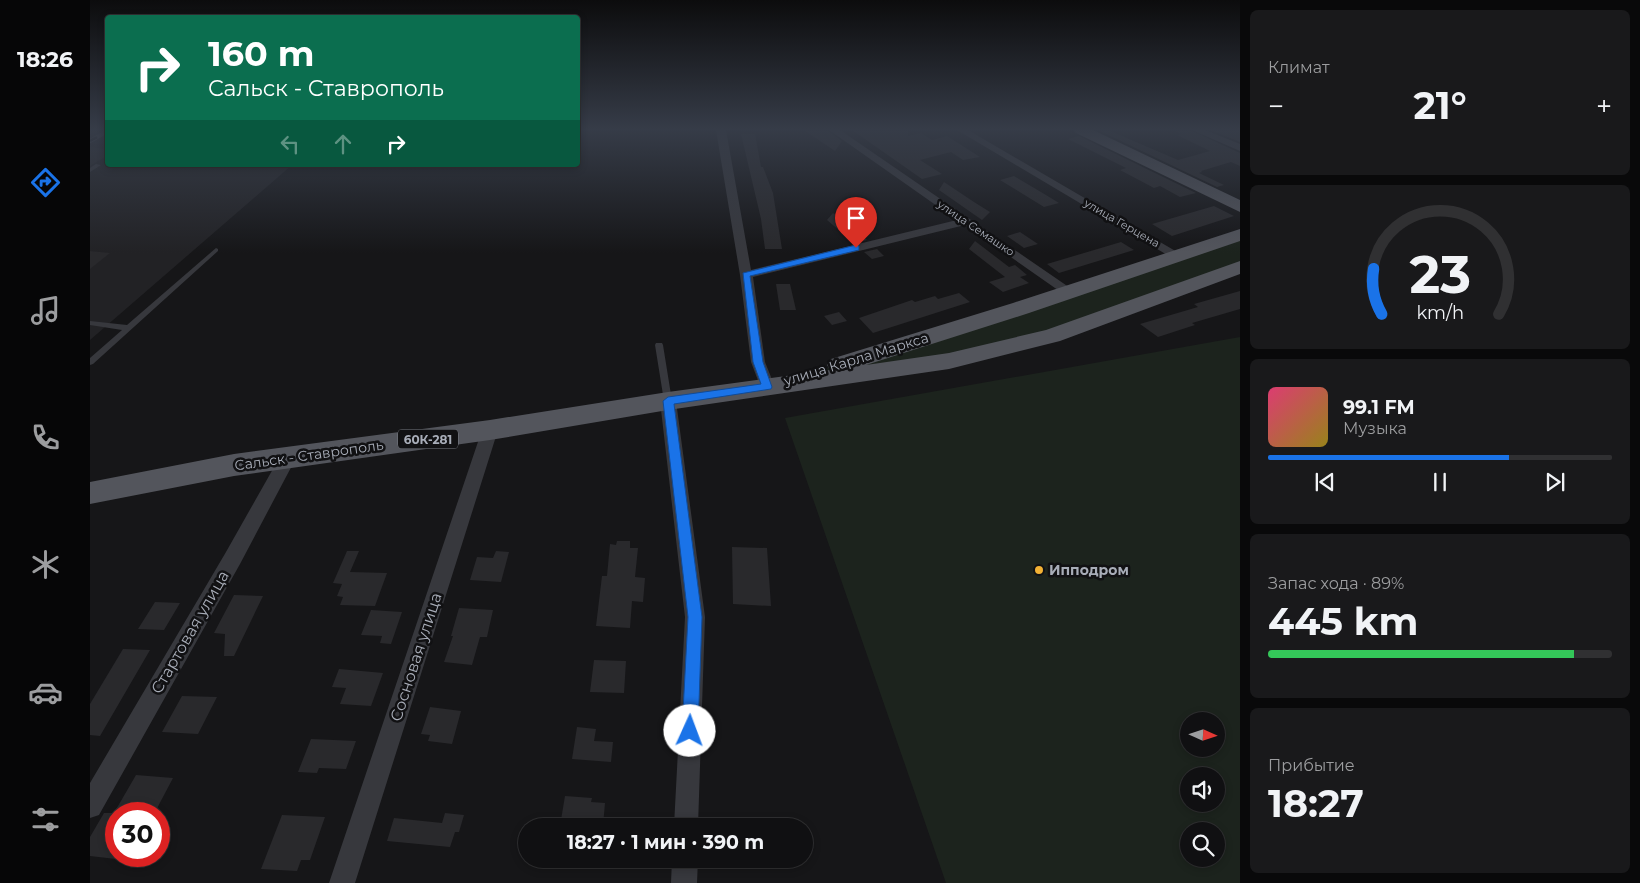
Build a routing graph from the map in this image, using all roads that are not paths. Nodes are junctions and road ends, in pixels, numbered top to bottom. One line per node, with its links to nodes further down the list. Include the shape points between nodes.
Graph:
1 (728, 171): 11 (street)
2 (894, 171): 6 (street, улица Семашко)
3 (1033, 171): 9 (street, улица Герцена)
4 (1165, 171): 5 (main road)
5 (1240, 208)
6 (967, 221): 11 (street); 12 (street, улица Семашко)
7 (1240, 234): 9 (main road, улица Карла Маркса)
8 (216, 250): 14 (lane)
9 (1178, 256): 12 (main road, улица Карла Маркса)
10 (1240, 267): 17 (main road, улица Карла Маркса, via 1052,336 949,361)
11 (746, 275): 17 (street, via 758,362)
12 (1070, 292): 17 (main road, улица Карла Маркса)
13 (90, 323): 14 (lane)
14 (128, 328): 16 (lane)
15 (658, 345): 18 (lane)
16 (90, 362)
17 (767, 387): 18 (main road, Сальск - Ставрополь / 60К-281)
18 (668, 401): 19 (main road, Сальск - Ставрополь / 60К-281); 23 (street, via 695,617)
19 (490, 430): 20 (main road, Сальск - Ставрополь / 60К-281); 25 (street, Сосновая улица)
20 (288, 458): 21 (main road, Сальск - Ставрополь / 60К-281, via 234,465); 22 (street, Стартовая улица, via 234,558)
21 (90, 493)
22 (90, 806)
23 (686, 818)
24 (685, 868): 26 (street)
25 (342, 883)
26 (684, 883)

